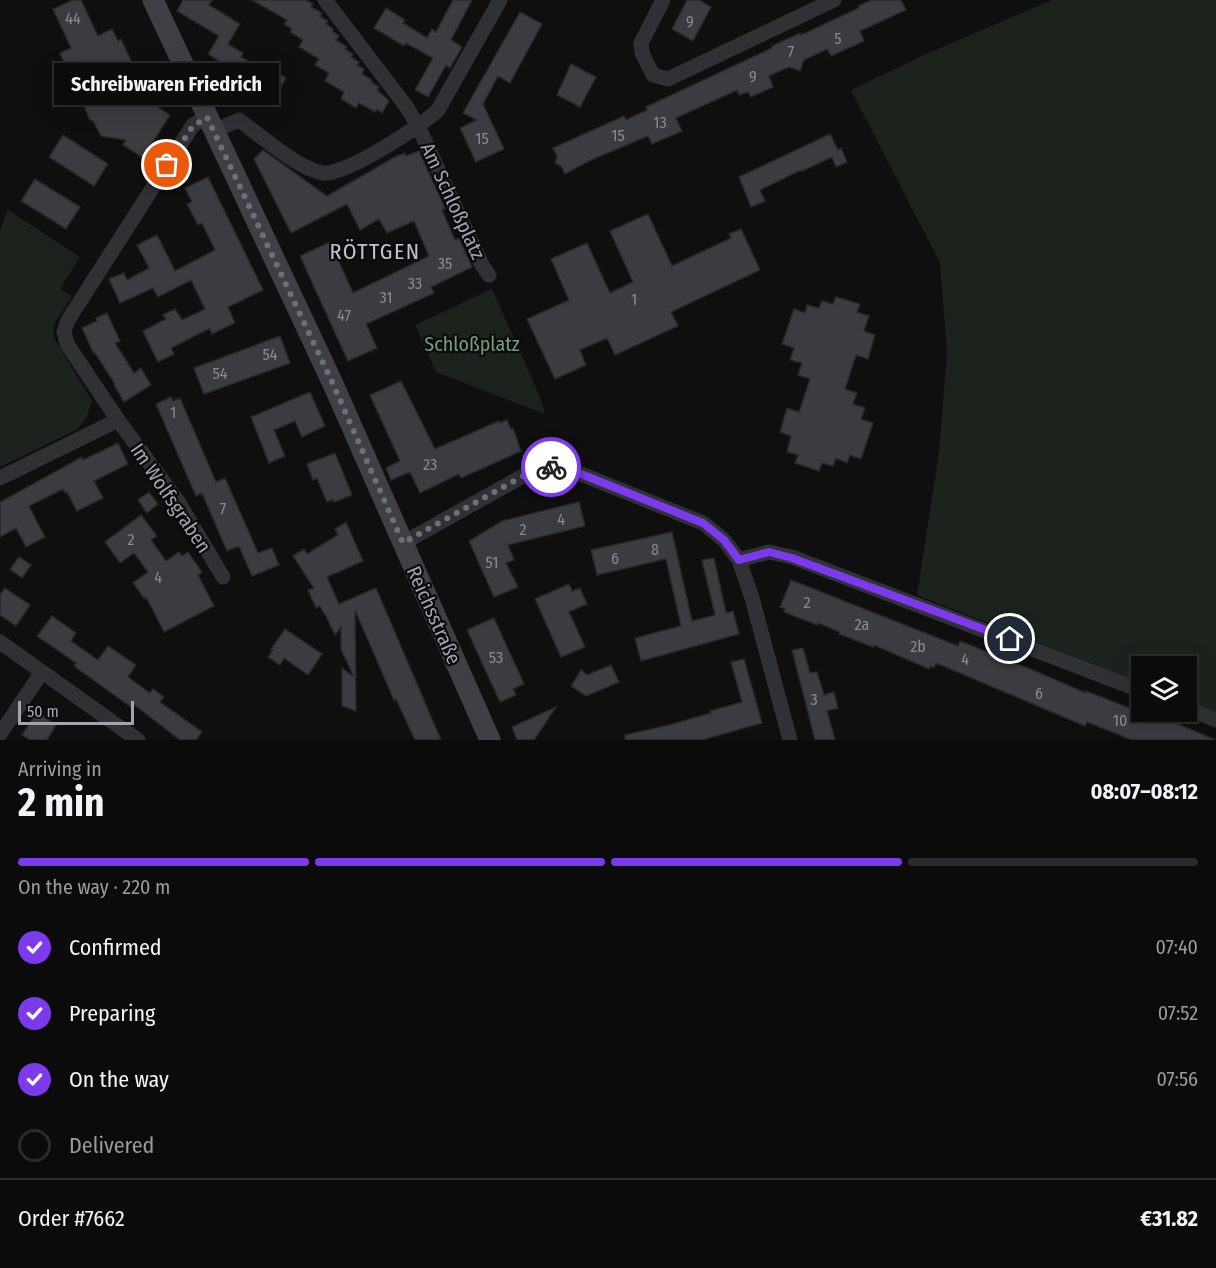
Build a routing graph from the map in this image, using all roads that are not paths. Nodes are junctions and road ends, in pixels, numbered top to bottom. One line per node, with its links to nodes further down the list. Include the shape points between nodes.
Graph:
1 (153, 0): 6 (main road, Reichsstraße)
2 (325, 0): 7 (street)
3 (500, 0): 7 (street, Am Schloßplatz, via 438,110)
4 (663, 0): 5 (street, via 642,43 642,53 652,75 668,79)
5 (834, 0)
6 (210, 124): 7 (street, Am Schloßplatz, via 239,120 287,155 326,174 340,171); 9 (street, Im Wolfsgraben, via 193,126 64,332 67,344); 11 (main road, Reichsstraße)
7 (418, 126): 8 (street, Am Schloßplatz)
8 (489, 275)
9 (118, 420): 10 (street); 13 (street, Im Wolfsgraben, via 179,503)
10 (0, 478)
11 (403, 543): 12 (street, via 545,466 581,474 703,523 724,540); 21 (main road, Reichsstraße)
12 (739, 560): 16 (street, via 769,552 792,558); 22 (street)
13 (223, 577)
14 (0, 642): 15 (street)
15 (42, 672): 19 (street); 20 (street)
16 (1131, 687)
17 (1197, 712): 18 (street)
18 (1216, 720)
19 (0, 734)
20 (138, 740)
21 (490, 740)
22 (790, 740)

